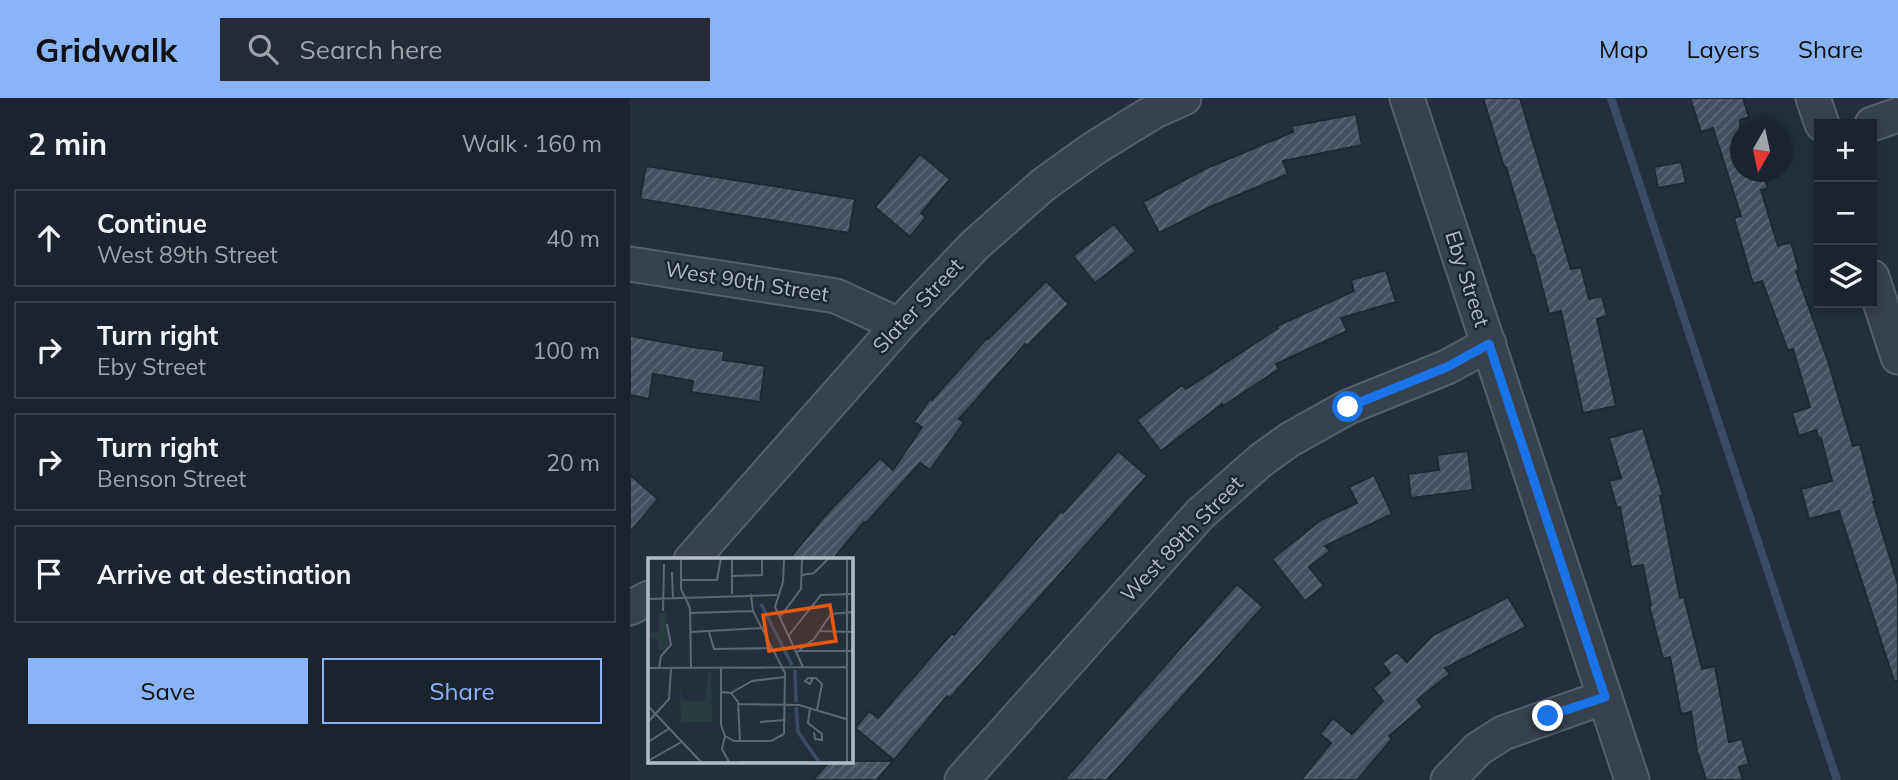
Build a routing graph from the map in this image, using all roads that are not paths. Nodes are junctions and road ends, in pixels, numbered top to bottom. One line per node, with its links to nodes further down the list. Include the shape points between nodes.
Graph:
1 (1184, 98): 9 (street, Slater Street, via 1113,136 1043,185 975,245)
2 (1407, 98): 10 (street, Eby Street)
3 (1813, 98): 5 (street)
4 (1898, 115): 6 (street)
5 (1820, 119)
6 (1877, 122)
7 (630, 264): 9 (street, West 90th Street, via 836,296)
8 (1877, 292): 11 (street)
9 (899, 325): 12 (street, Slater Street)
10 (1489, 344): 15 (street, Eby Street); 16 (street, West 89th Street, via 1447,367 1348,407 1260,461 1200,514)
11 (1898, 357)
12 (692, 558)
13 (648, 599): 14 (street)
14 (630, 608)
15 (1605, 697): 17 (street, via 1503,733 1478,749); 18 (street, Eby Street)
16 (961, 780)
17 (1448, 780)
18 (1632, 780)

